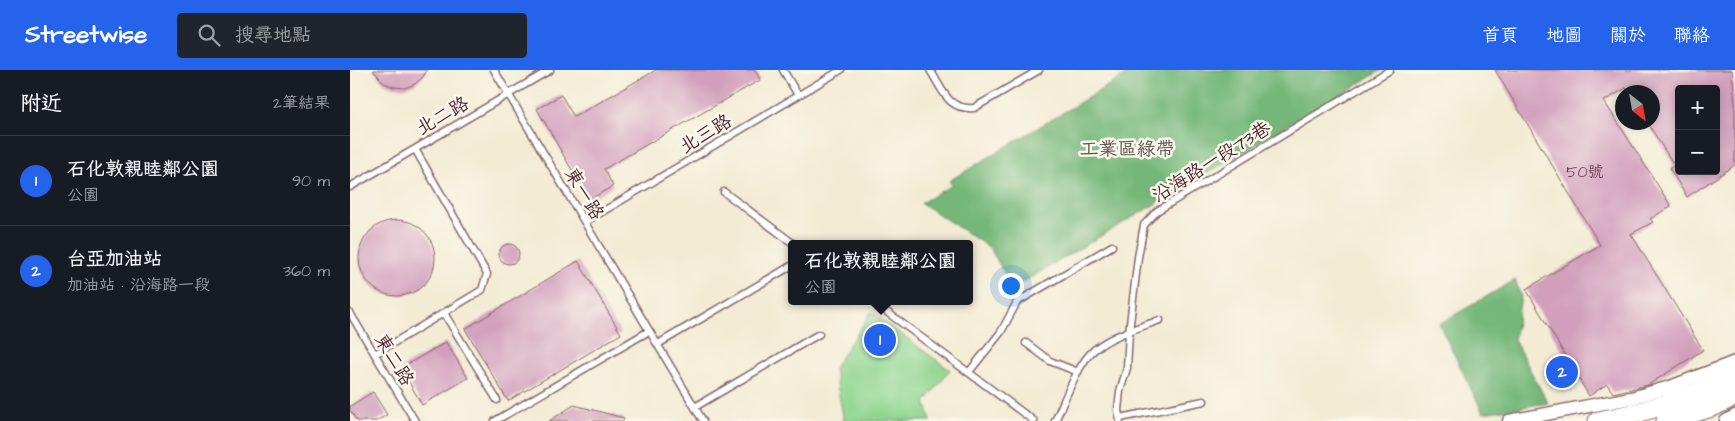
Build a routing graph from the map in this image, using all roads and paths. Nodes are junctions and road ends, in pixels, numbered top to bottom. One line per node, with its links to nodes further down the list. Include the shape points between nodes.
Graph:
1 (494, 70): 8 (lane, 東一路)
2 (550, 70): 8 (lane, 北二路)
3 (783, 70): 9 (lane)
4 (841, 70): 9 (lane, 北三路)
5 (930, 70): 6 (lane, via 951,104 963,109 974,108)
6 (1039, 70)
7 (1390, 70): 22 (lane, 沿海路一段73巷, via 1157,211 1144,225)
8 (508, 94): 10 (lane, 北二路); 13 (lane, 東一路)
9 (798, 95): 13 (lane, 北三路)
10 (415, 149): 11 (lane, 北二路); 18 (lane, via 487,274 482,290)
11 (350, 187)
12 (724, 192): 14 (lane)
13 (585, 222): 21 (lane, 東一路)
14 (789, 240)
15 (1112, 246): 28 (lane, via 1017,302 1001,332)
16 (788, 268): 25 (lane)
17 (877, 305): 28 (lane)
18 (444, 313): 26 (lane); 32 (lane)
19 (350, 314): 26 (lane, 東二路)
20 (1160, 320): 22 (lane)
21 (649, 331): 25 (lane, 東一路); 38 (lane)
22 (1129, 332): 29 (lane, via 1092,351); 36 (lane, 沿海路一段73巷, via 1127,368 1118,410)
23 (819, 334): 34 (lane)
24 (1026, 343): 29 (lane, via 1050,361)
25 (658, 344): 34 (lane, 東一路)
26 (375, 354): 37 (lane, 東二路)
27 (1735, 362): 42 (street, via 1631,398)
28 (968, 372): 40 (lane)
29 (1078, 372): 41 (lane)
30 (1735, 377): 43 (main road, via 1662,406)
31 (1735, 396): 44 (main road, via 1712,407)
32 (498, 400)
33 (1204, 401): 36 (lane)
34 (695, 407): 39 (lane, 東一路)
35 (1735, 416): 45 (street)
36 (1120, 419)
37 (415, 421)
38 (495, 421)
39 (703, 421)
40 (1034, 421)
41 (1055, 421)
42 (1509, 421)
43 (1598, 421)
44 (1666, 421)
45 (1726, 421)

